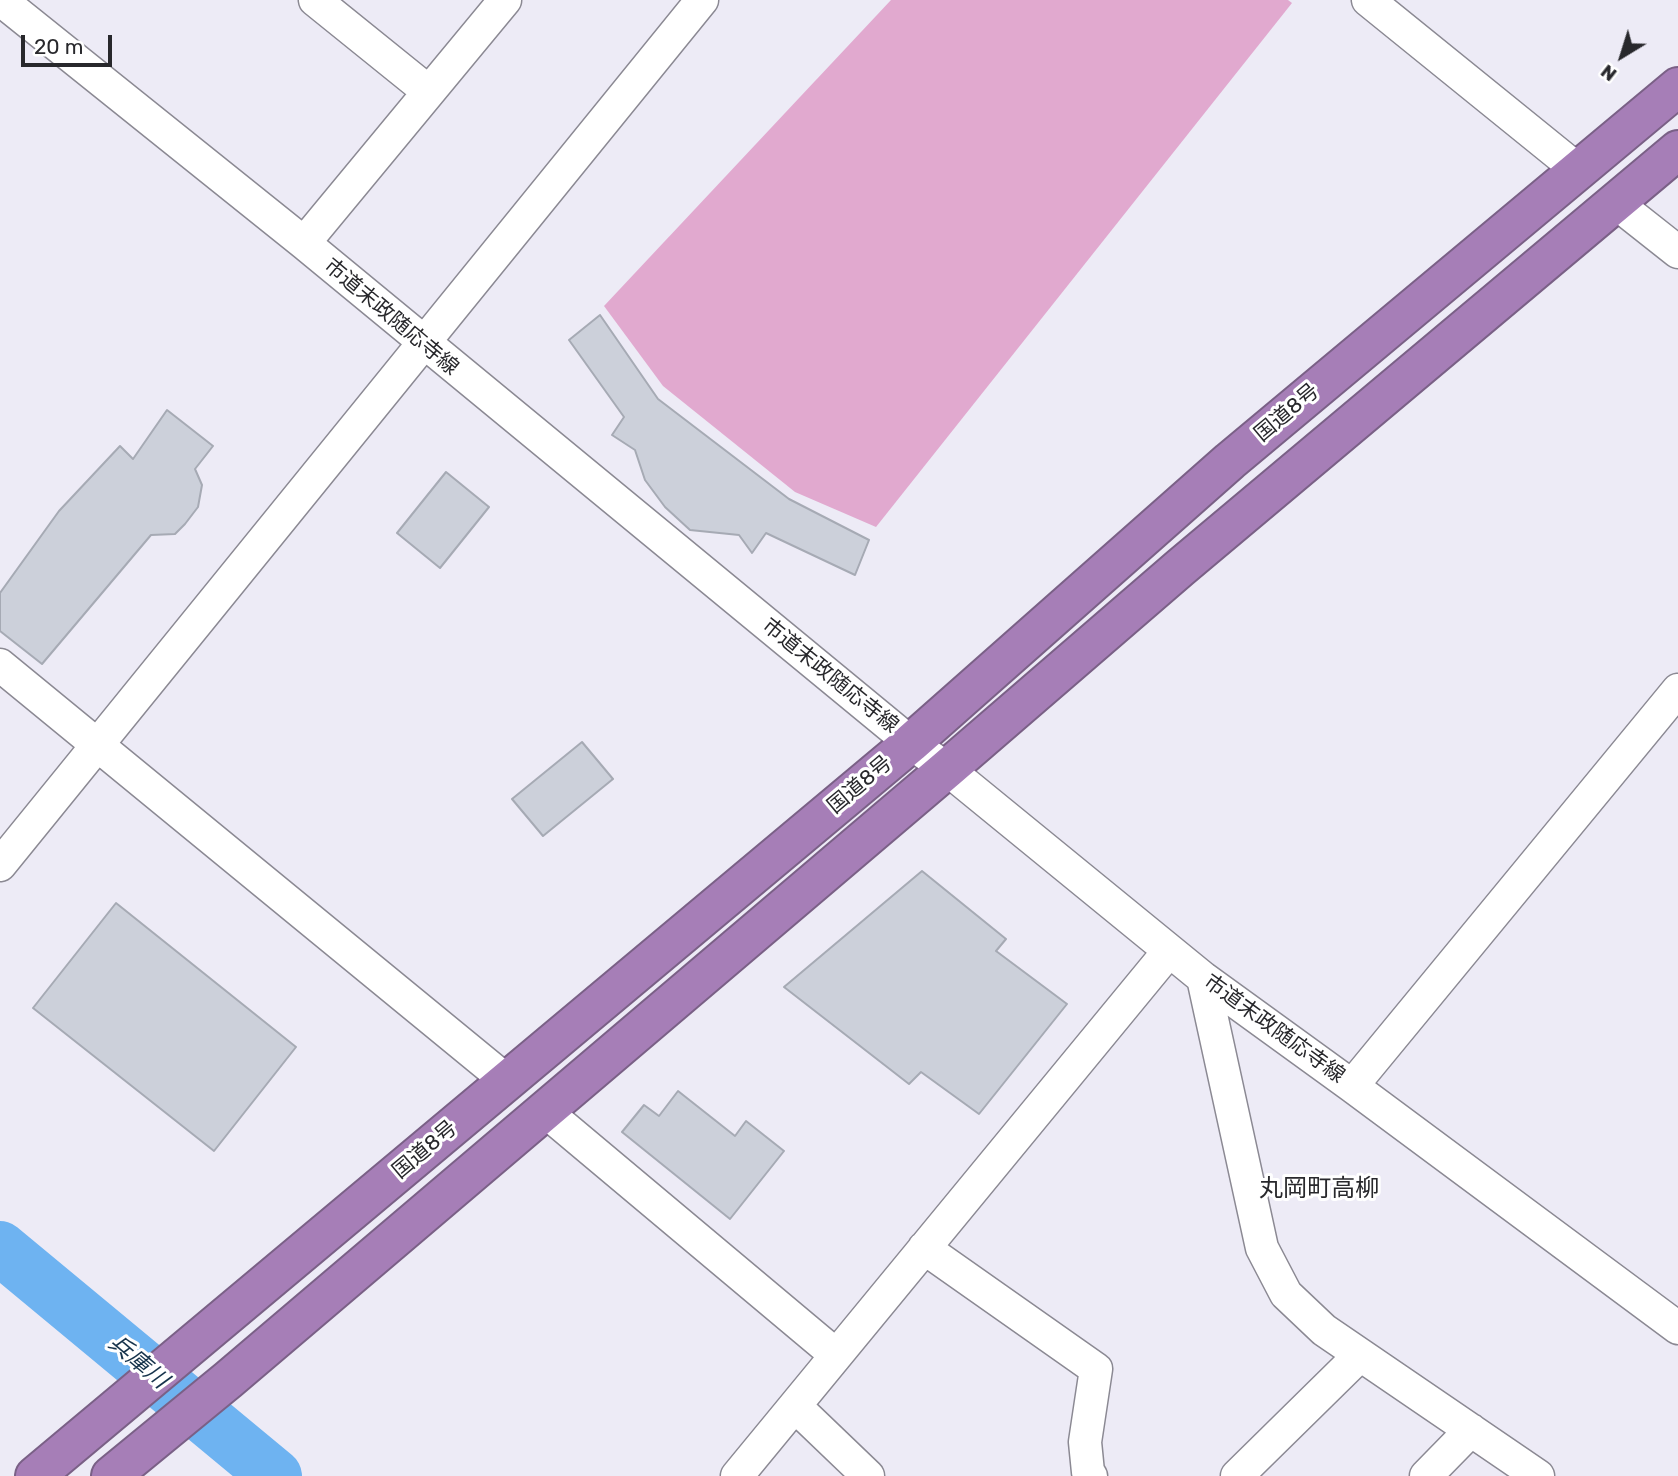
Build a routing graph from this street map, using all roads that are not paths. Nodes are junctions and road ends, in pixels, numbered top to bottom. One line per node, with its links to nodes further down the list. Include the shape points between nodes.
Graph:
1 (1, 0): 11 (street, 市道末政随応寺線)
2 (315, 0): 7 (street)
3 (505, 0): 7 (street)
4 (702, 0): 13 (street)
5 (1368, 0): 9 (street)
6 (1678, 87): 9 (highway, 国道8号)
7 (429, 92): 11 (street)
8 (1678, 150): 10 (highway, 国道8号)
9 (1578, 170): 16 (highway, 国道8号, via 1230,461)
10 (1616, 203): 12 (street); 18 (highway, 国道8号)
11 (304, 243): 13 (street, 市道末政随応寺線)
12 (1678, 252)
13 (423, 343): 16 (street, 市道末政随応寺線); 17 (street)
14 (0, 665): 17 (street)
15 (1678, 690): 23 (street)
16 (911, 743): 18 (street, 市道末政随応寺線); 22 (highway, 国道8号)
17 (98, 744): 19 (street); 22 (street)
18 (947, 769): 20 (street, 市道末政随応寺線); 24 (highway, 国道8号)
19 (0, 865)
20 (1169, 951): 21 (street, 市道末政随応寺線); 25 (street)
21 (1203, 978): 23 (street, 市道末政随応寺線); 28 (street, via 1262,1248 1286,1294 1324,1330)
22 (507, 1081): 32 (highway, 国道8号)
23 (1352, 1086): 26 (street, 市道末政随応寺線)
24 (545, 1111): 27 (street); 33 (highway, 国道8号)
25 (924, 1248): 27 (street); 31 (street, via 1096,1369)
26 (1678, 1328)
27 (836, 1355): 29 (street)
28 (1360, 1355): 30 (street); 36 (street)
29 (794, 1406): 34 (street); 35 (street)
30 (1471, 1430): 37 (street); 38 (street)
31 (1080, 1470)
32 (35, 1476)
33 (111, 1476)
34 (737, 1476)
35 (868, 1476)
36 (1237, 1476)
37 (1426, 1476)
38 (1538, 1476)

